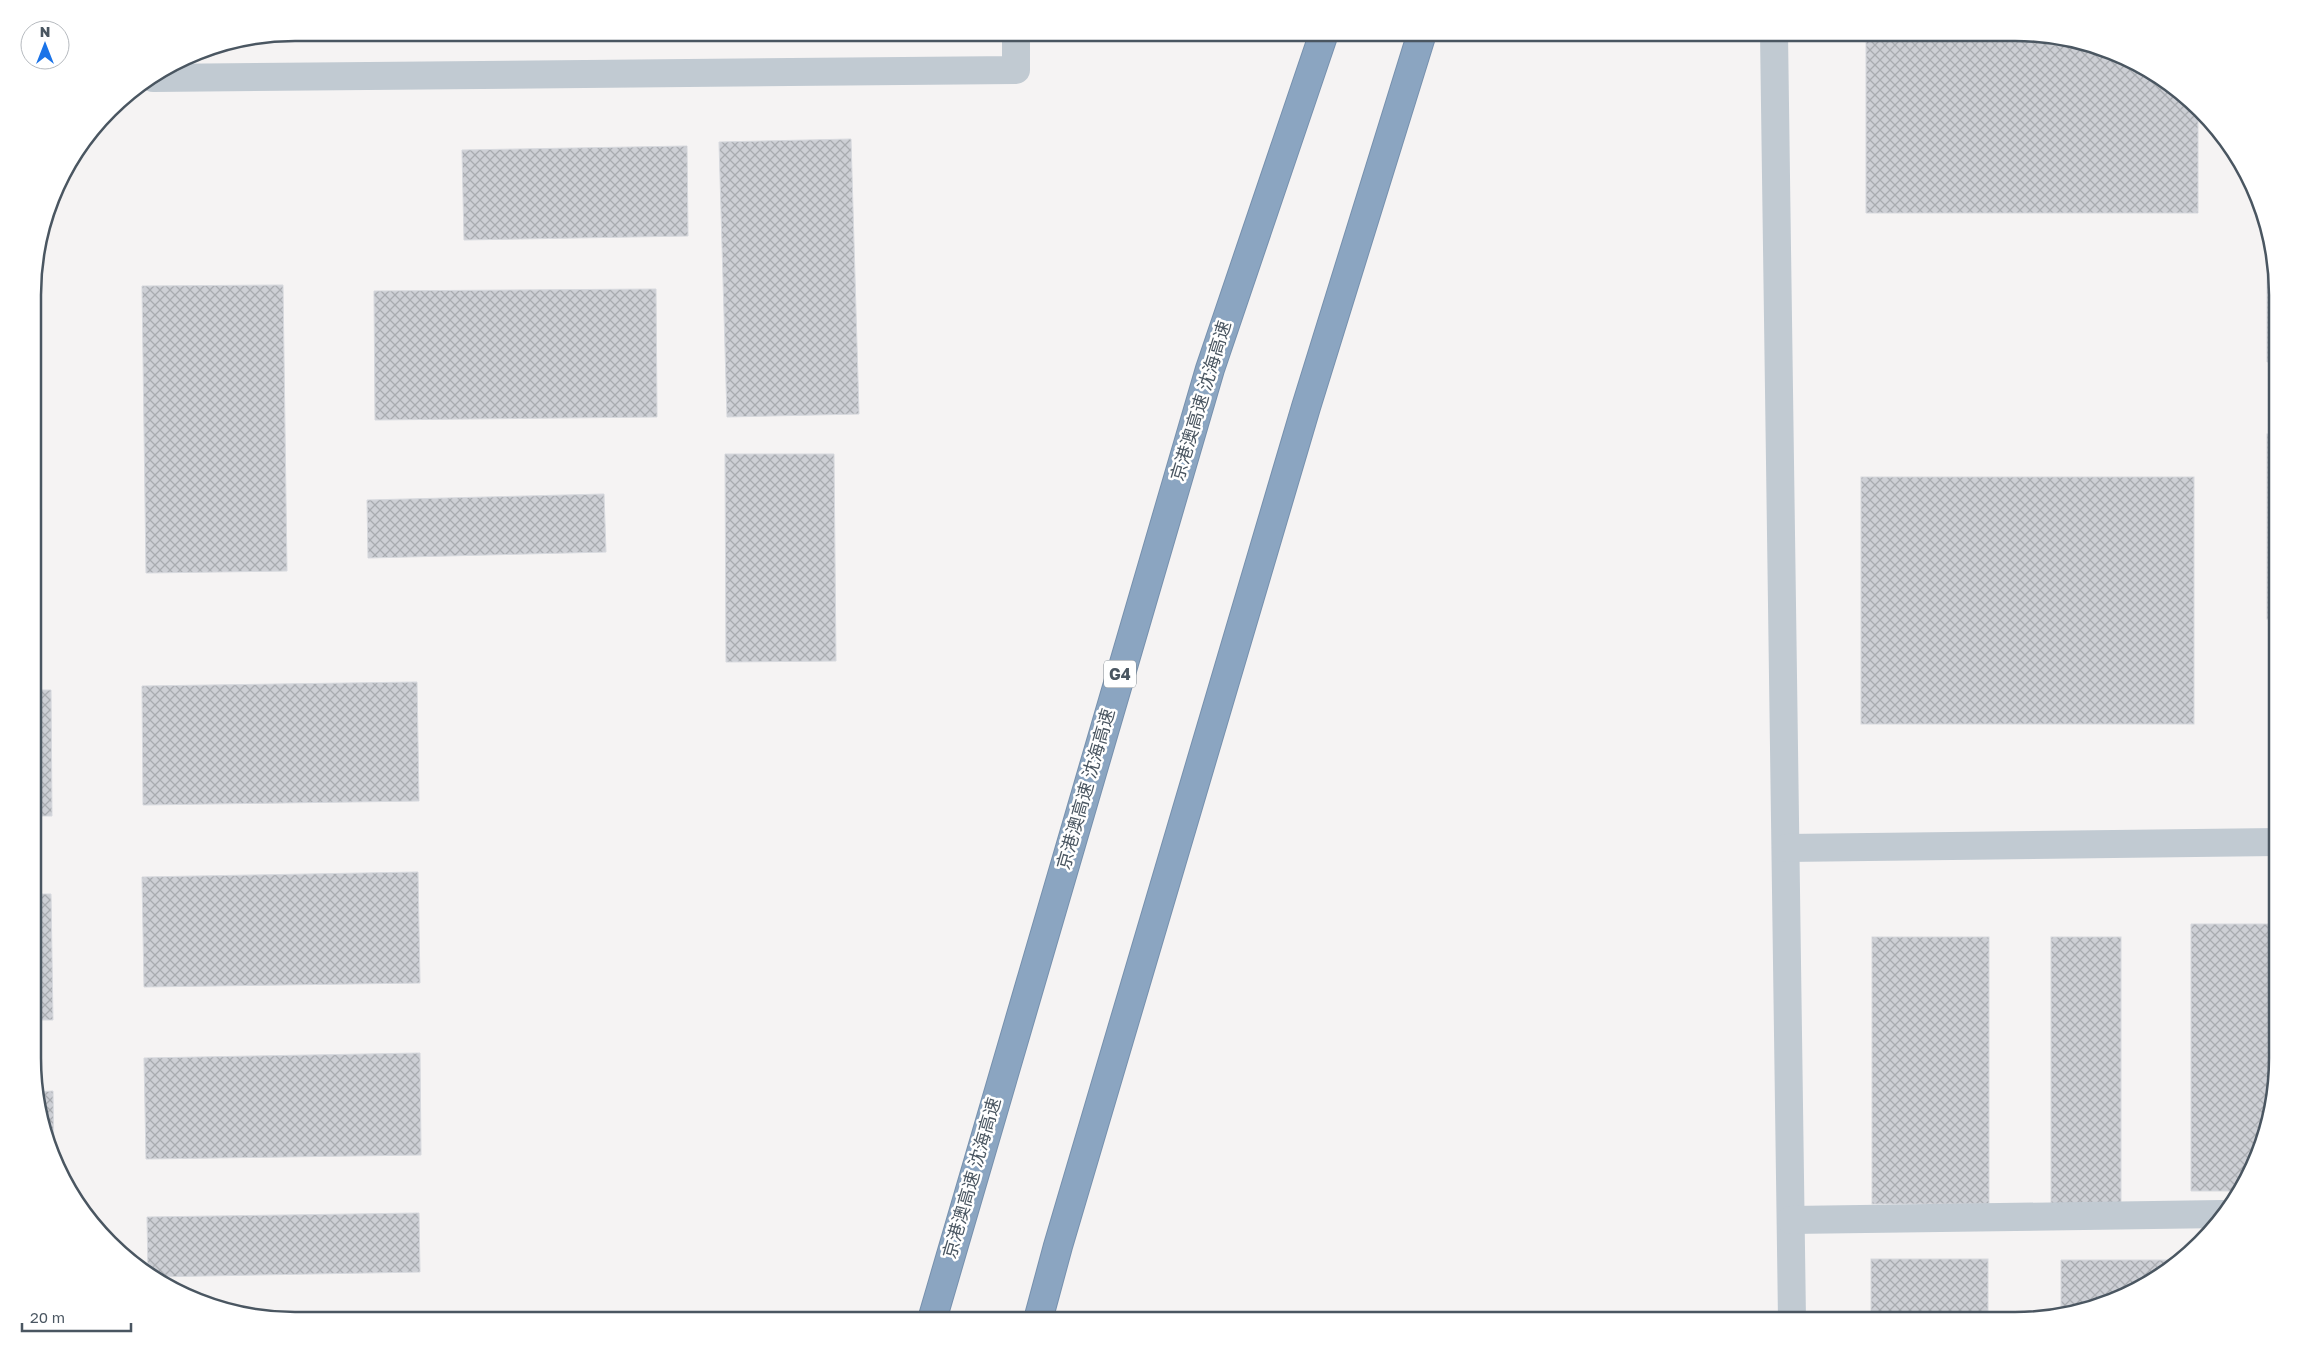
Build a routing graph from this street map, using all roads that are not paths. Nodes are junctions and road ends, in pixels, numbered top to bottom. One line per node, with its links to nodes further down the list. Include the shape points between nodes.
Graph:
1 (1016, 41): 5 (street, via 1016,70)
2 (1321, 41): 10 (highway, 京港澳高速 沈海高速 / G4, via 1210,369)
3 (1419, 41): 11 (highway, via 1303,417)
4 (1774, 41): 7 (street)
5 (163, 78)
6 (2269, 842): 7 (street)
7 (1786, 848): 9 (street)
8 (2214, 1214): 9 (street)
9 (1791, 1220): 12 (street)
10 (934, 1312)
11 (1040, 1312)
12 (1792, 1312)

